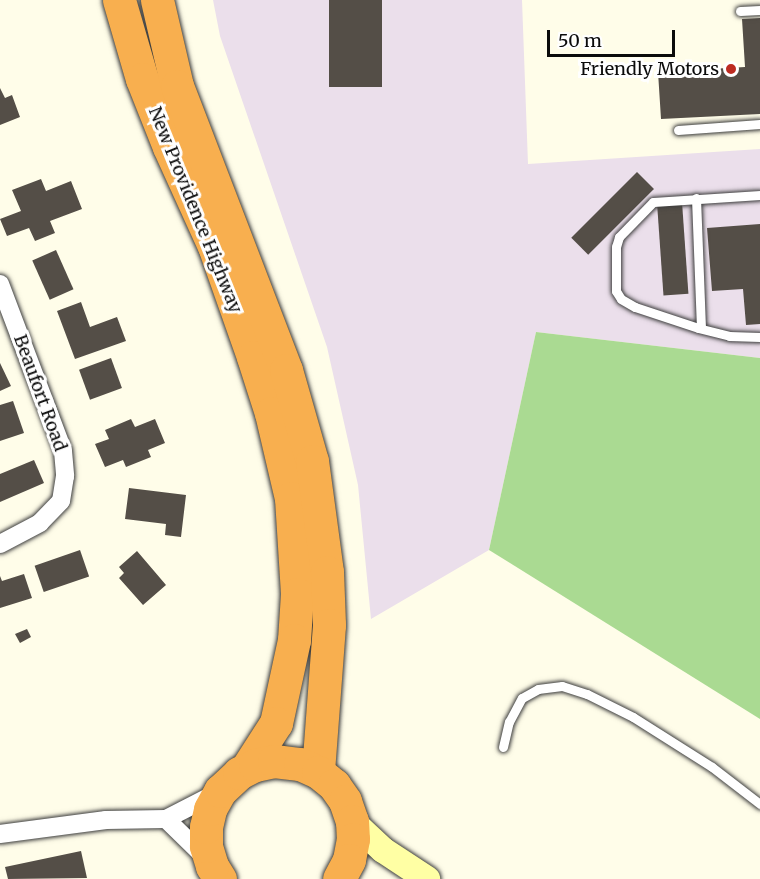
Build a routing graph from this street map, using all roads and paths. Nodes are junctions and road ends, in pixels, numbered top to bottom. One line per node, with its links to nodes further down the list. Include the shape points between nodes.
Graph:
1 (119, 0): 14 (highway, New Providence Highway, via 142,79 214,246 253,357 291,498 297,594 294,640 276,723)
2 (157, 0): 15 (highway, New Providence Highway, via 177,86 286,370 312,461 327,572 328,614)
3 (760, 10): 4 (lane)
4 (740, 11)
5 (760, 124): 6 (lane)
6 (678, 130)
7 (760, 195): 8 (lane)
8 (696, 198): 10 (lane); 10 (lane, via 653,202 619,237 616,291 635,307)
9 (0, 284): 12 (street, Beaufort Road, via 63,451 65,476 61,501 47,516)
10 (701, 328): 11 (lane, via 729,336)
11 (760, 337)
12 (0, 544)
13 (503, 747): 17 (lane, via 509,722 522,698 538,689 562,686 633,717 712,767)
14 (248, 768): 15 (highway, via 286,761); 16 (highway)
15 (318, 772): 19 (highway, via 341,795)
16 (220, 791): 18 (street); 21 (highway, via 206,827 206,846)
17 (760, 804)
18 (166, 819): 20 (street, via 106,820); 21 (street, via 199,848)
19 (352, 821): 22 (highway, via 351,852); 25 (main road, via 383,850)
20 (0, 834)
21 (216, 872)
22 (339, 879)
23 (347, 879): 24 (main road)
24 (356, 879)
25 (427, 879)

